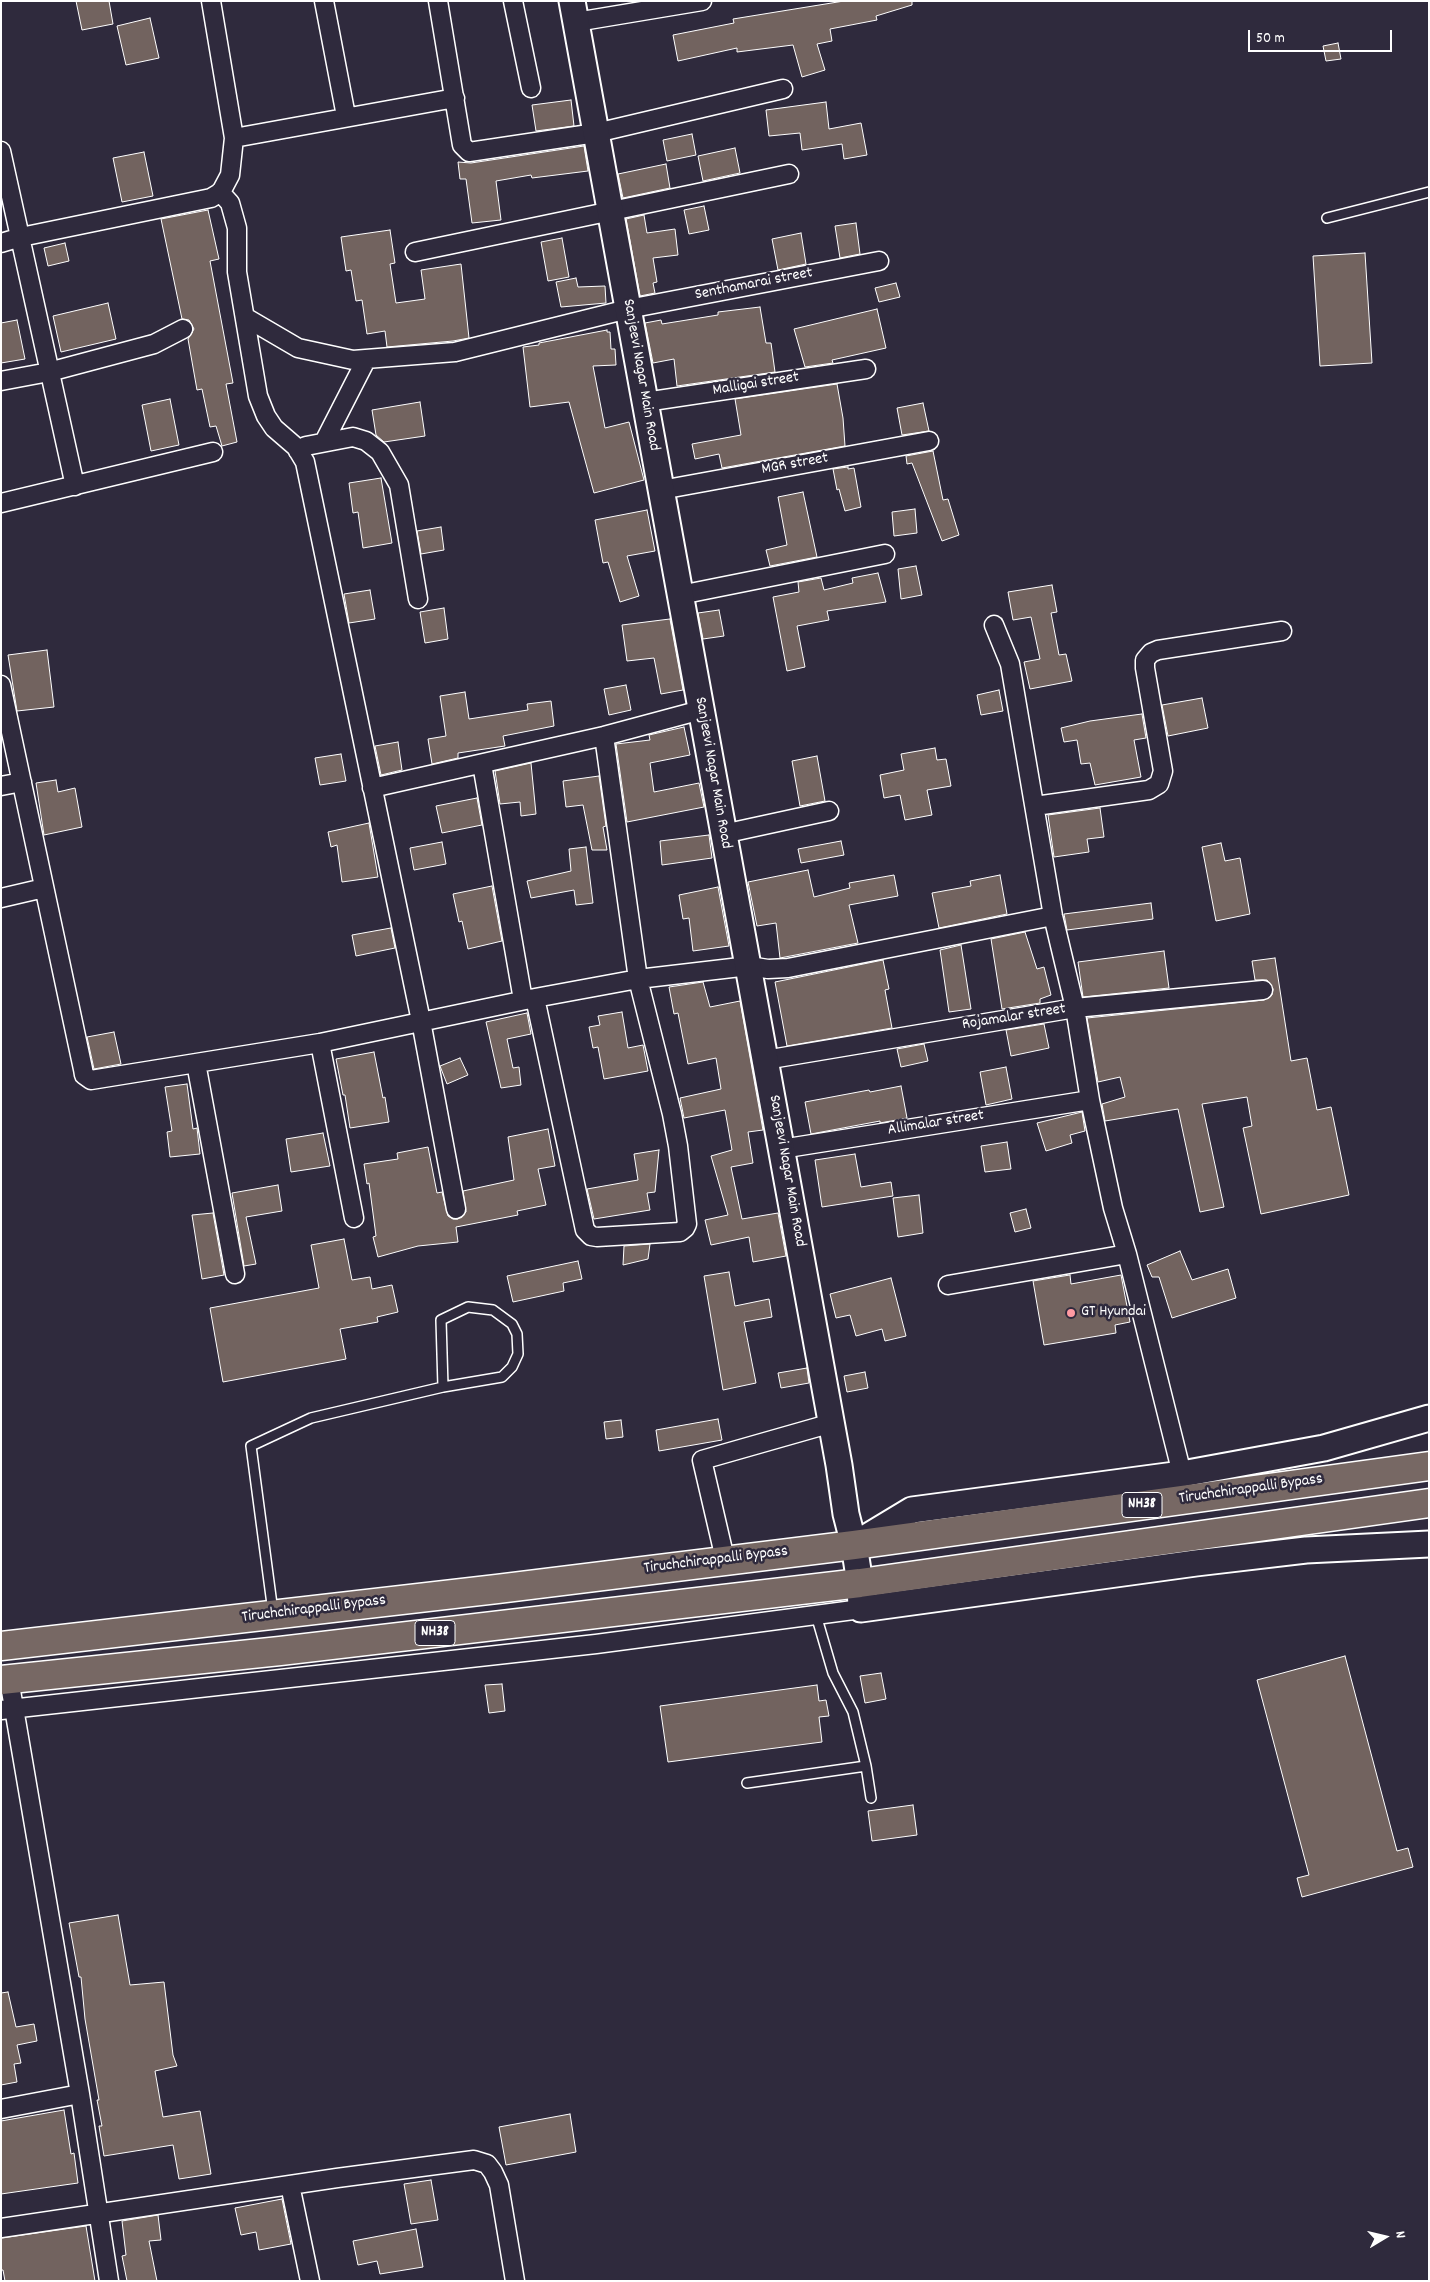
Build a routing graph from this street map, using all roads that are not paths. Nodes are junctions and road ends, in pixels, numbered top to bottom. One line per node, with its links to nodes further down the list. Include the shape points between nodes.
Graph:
1 (210, 1): 12 (street)
2 (324, 1): 10 (street)
3 (438, 1): 9 (street)
4 (513, 1): 7 (street)
5 (702, 1): 6 (street)
6 (574, 12): 11 (street, Sanjeevi Nagar Main Road)
7 (531, 88)
8 (784, 89): 11 (street)
9 (455, 98): 10 (street); 11 (street, via 462,145 469,152)
10 (346, 116): 12 (street)
11 (596, 133): 17 (street, Sanjeevi Nagar Main Road)
12 (234, 138): 15 (street, via 230,176)
13 (1, 151): 19 (street)
14 (788, 174): 17 (street)
15 (220, 192): 19 (street, via 211,198); 24 (street, via 230,203 238,228 237,272)
16 (1429, 192): 18 (lane)
17 (610, 210): 21 (street); 23 (street, Sanjeevi Nagar Main Road)
18 (1326, 218)
19 (21, 237): 20 (street); 28 (street)
20 (1, 243)
21 (415, 252)
22 (879, 261): 23 (street, Senthamarai street)
23 (628, 309): 26 (street, Senthamarai street, via 455,352); 30 (street, Sanjeevi Nagar Main Road)
24 (245, 317): 26 (street, Senthamarai street, via 298,348); 33 (street, via 258,396 266,416)
25 (183, 328): 28 (street, via 154,344)
26 (366, 360): 32 (street)
27 (866, 368): 30 (street, Malligai street)
28 (49, 372): 29 (street); 35 (street)
29 (1, 381)
30 (645, 402): 36 (street, Sanjeevi Nagar Main Road)
31 (930, 441): 36 (street, MGR street)
32 (324, 442): 33 (street); 40 (street, via 347,437 366,442 380,452 394,473 399,485)
33 (298, 450): 49 (street, via 305,462)
34 (213, 452): 35 (street)
35 (74, 486): 37 (street)
36 (661, 490): 39 (street, Sanjeevi Nagar Main Road)
37 (1, 503)
38 (885, 554): 39 (street)
39 (680, 595): 44 (street, Sanjeevi Nagar Main Road)
40 (418, 599)
41 (994, 625): 50 (street, via 1010,664)
42 (1282, 631): 50 (street, via 1151,653 1145,660 1145,668 1163,771 1159,784 1150,790)
43 (1, 685): 47 (street)
44 (701, 710): 45 (street); 52 (street, Sanjeevi Nagar Main Road)
45 (604, 736): 46 (street); 57 (street)
46 (482, 764): 49 (street); 59 (street)
47 (22, 782): 48 (street); 53 (street)
48 (1, 786)
49 (372, 788): 61 (street)
50 (1035, 806): 55 (street)
51 (829, 811): 52 (street)
52 (723, 834): 56 (street, Sanjeevi Nagar Main Road)
53 (44, 888): 54 (street); 64 (street, via 83,1069 88,1079)
54 (1, 898)
55 (1053, 916): 56 (street, via 788,968); 60 (street)
56 (749, 966): 57 (street); 63 (street, Sanjeevi Nagar Main Road)
57 (638, 979): 59 (street); 59 (street, via 678,1146 687,1224 680,1232 597,1237 585,1230)
58 (1263, 990): 60 (street, Rojamalar street)
59 (529, 999): 61 (street)
60 (1075, 1008): 63 (street, Rojamalar street); 65 (street)
61 (421, 1021): 62 (street); 67 (street)
62 (320, 1043): 64 (street); 68 (street)
63 (765, 1060): 66 (street, Sanjeevi Nagar Main Road)
64 (196, 1064): 70 (street)
65 (1090, 1100): 66 (street, Allimalar street); 69 (street, via 1113,1208)
66 (782, 1149): 74 (street, Sanjeevi Nagar Main Road)
67 (456, 1209)
68 (354, 1218)
69 (1127, 1254): 71 (street); 76 (street)
70 (235, 1274)
71 (948, 1285)
72 (444, 1387): 72 (lane, via 502,1377 518,1354 517,1334 512,1324 493,1310 468,1307 441,1320); 82 (lane, via 311,1418 251,1446)
73 (1429, 1418): 76 (street, via 1324,1448)
74 (832, 1423): 79 (street, Sanjeevi Nagar Main Road); 80 (street, via 702,1460)
75 (1429, 1466): 79 (highway, Tiruchchirappalli Bypass / NH38)
76 (1182, 1474): 79 (street, via 912,1510)
77 (1429, 1504): 81 (highway, NH38)
78 (1429, 1544): 81 (street, via 1306,1550)
79 (854, 1545): 80 (highway, Tiruchchirappalli Bypass / NH38); 81 (street, Sanjeevi Nagar Main Road)
80 (725, 1559): 82 (highway, Tiruchchirappalli Bypass / NH38)
81 (861, 1596): 83 (street); 85 (highway, NH38)
82 (273, 1614): 84 (highway, Tiruchchirappalli Bypass / NH38)
83 (816, 1615): 86 (street, via 596,1644); 87 (lane, via 833,1673 853,1712)
84 (1, 1646)
85 (5, 1680): 86 (street)
86 (8, 1709): 90 (street)
87 (866, 1766): 88 (lane); 89 (lane)
88 (747, 1783)
89 (871, 1798)
90 (80, 2094): 91 (street); 93 (street)
91 (1, 2109)
92 (290, 2185): 93 (street); 96 (street); 97 (street, via 481,2161 493,2172 499,2186)
93 (98, 2213): 94 (street); 95 (street)
94 (1, 2228)
95 (109, 2281)
96 (310, 2281)
97 (515, 2281)

